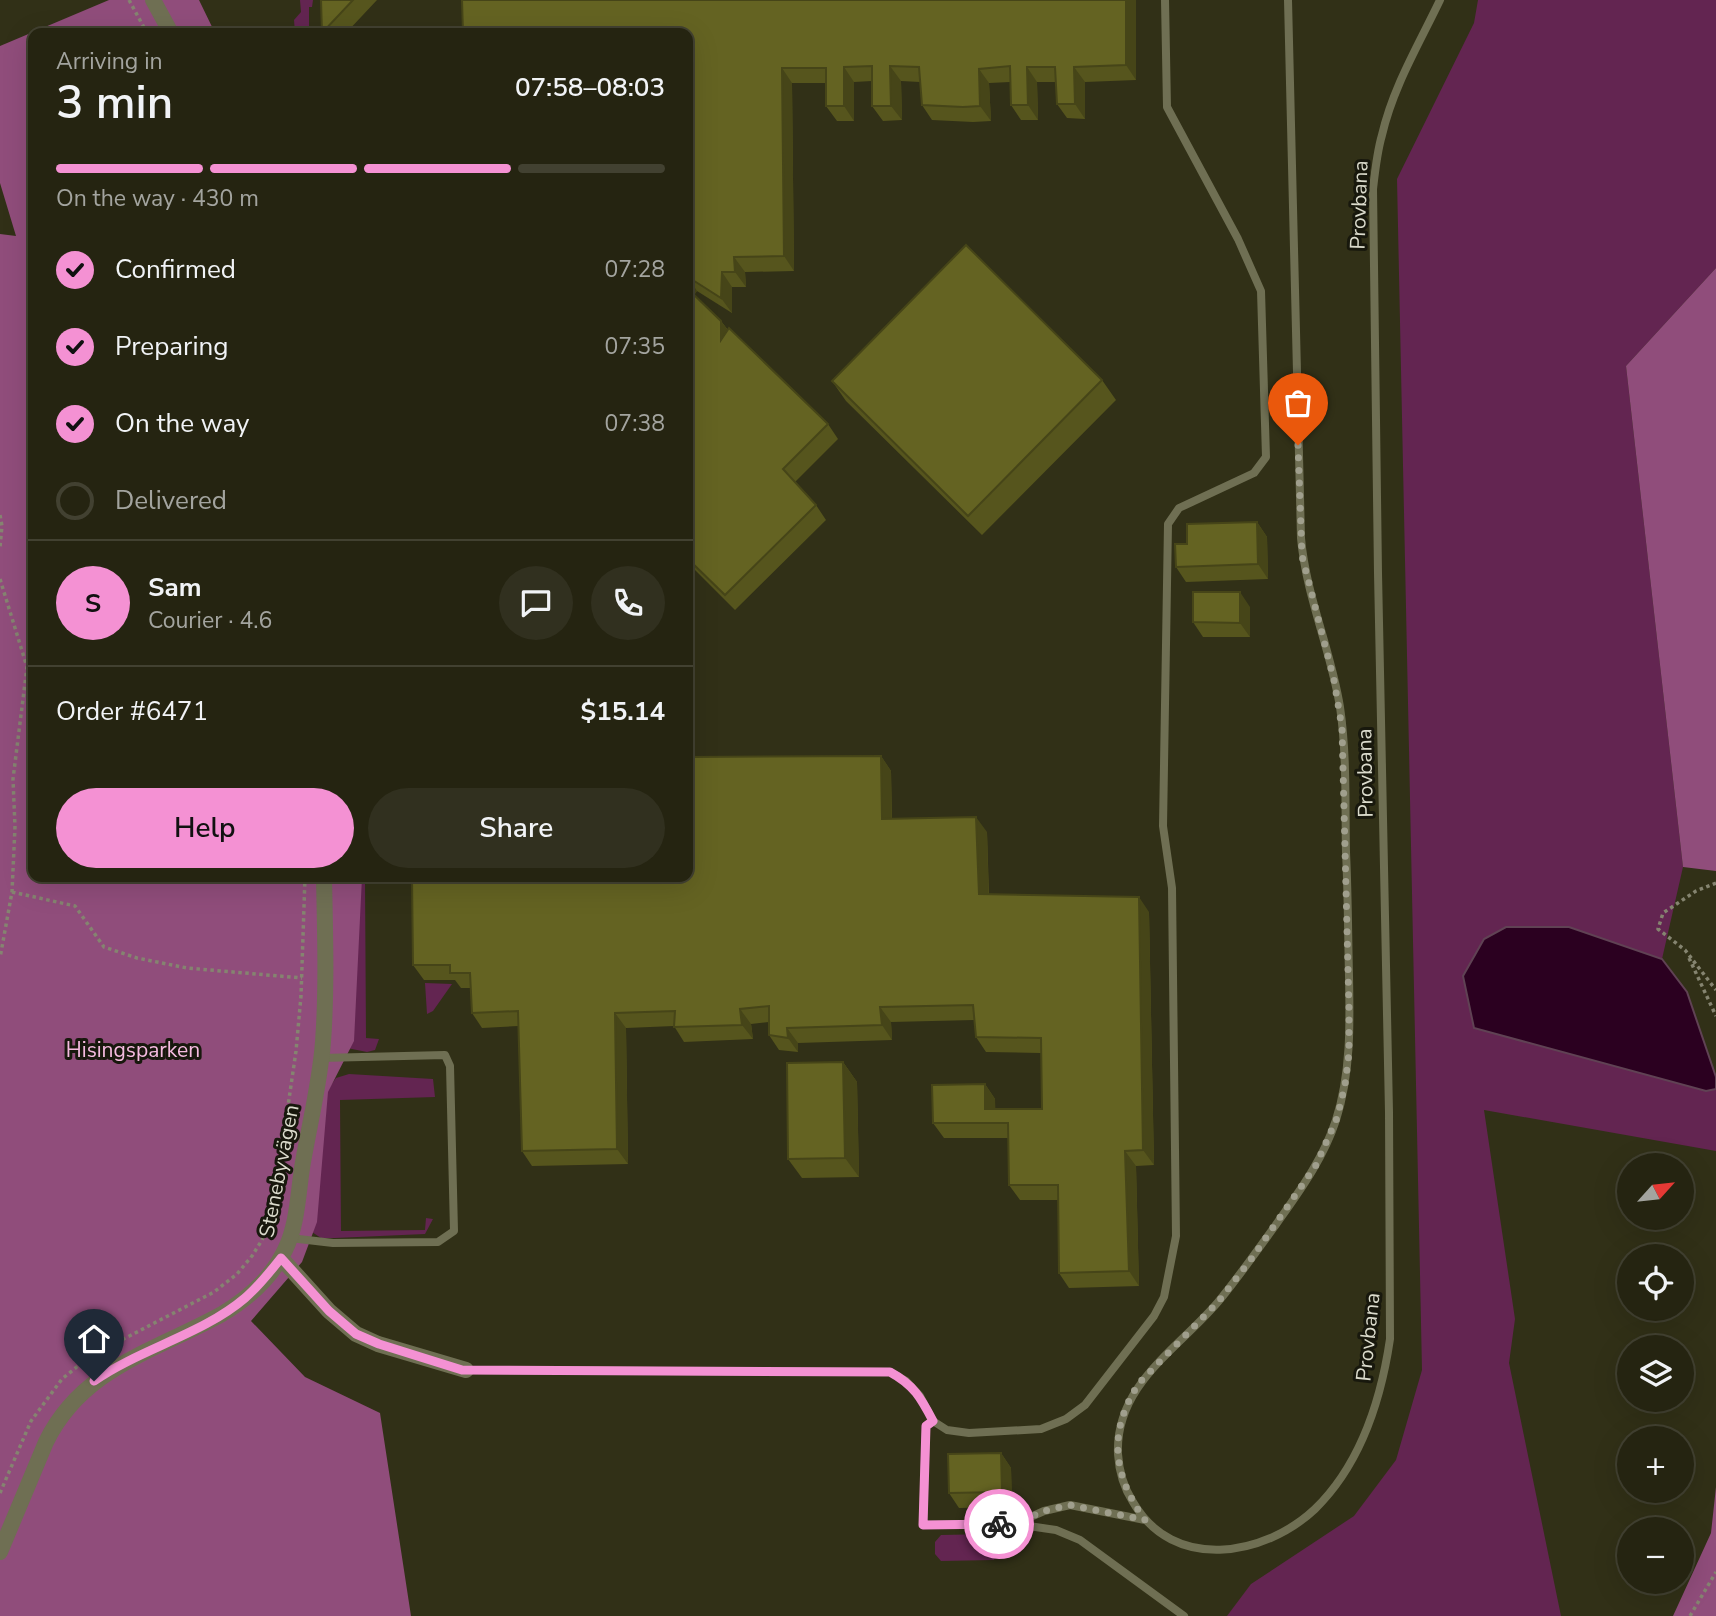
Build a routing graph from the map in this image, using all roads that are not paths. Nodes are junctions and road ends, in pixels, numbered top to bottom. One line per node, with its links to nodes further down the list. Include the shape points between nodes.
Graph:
1 (153, 0): 5 (street)
2 (1165, 0): 11 (lane, via 1167,107 1261,291 1266,457 1254,473 1179,508 1168,524 1163,826 1172,888 1176,1236 1171,1268 1154,1316 1085,1405 1066,1419 1041,1429 969,1433 947,1430)
3 (1288, 0): 12 (lane, Provbana, via 1301,538 1342,728 1349,1053 1337,1118 1316,1165 1218,1302 1139,1383 1126,1407 1119,1431 1119,1468)
4 (1440, 0): 12 (lane, Provbana, via 1388,115 1373,189 1390,1112 1391,1308 1384,1374 1351,1461 1316,1508 1287,1530 1252,1546 1220,1550 1177,1542)
5 (168, 28)
6 (324, 882): 7 (street, Stenebyvägen)
7 (321, 1058): 8 (street, Stenebyvägen); 8 (lane, via 445,1055 450,1066 454,1231 438,1242 332,1243)
8 (290, 1238): 9 (street, Stenebyvägen)
9 (281, 1258): 10 (street, via 356,1334); 14 (street, Stenebyvägen, via 233,1307 108,1371 71,1402 53,1427)
10 (466, 1370): 11 (lane, via 890,1372 920,1396)
11 (933, 1421): 13 (lane, via 926,1426 923,1525)
12 (1145, 1520): 13 (lane, via 1070,1505)
13 (1015, 1524): 15 (lane, via 1056,1530 1080,1540)
14 (0, 1552)
15 (1184, 1616)

